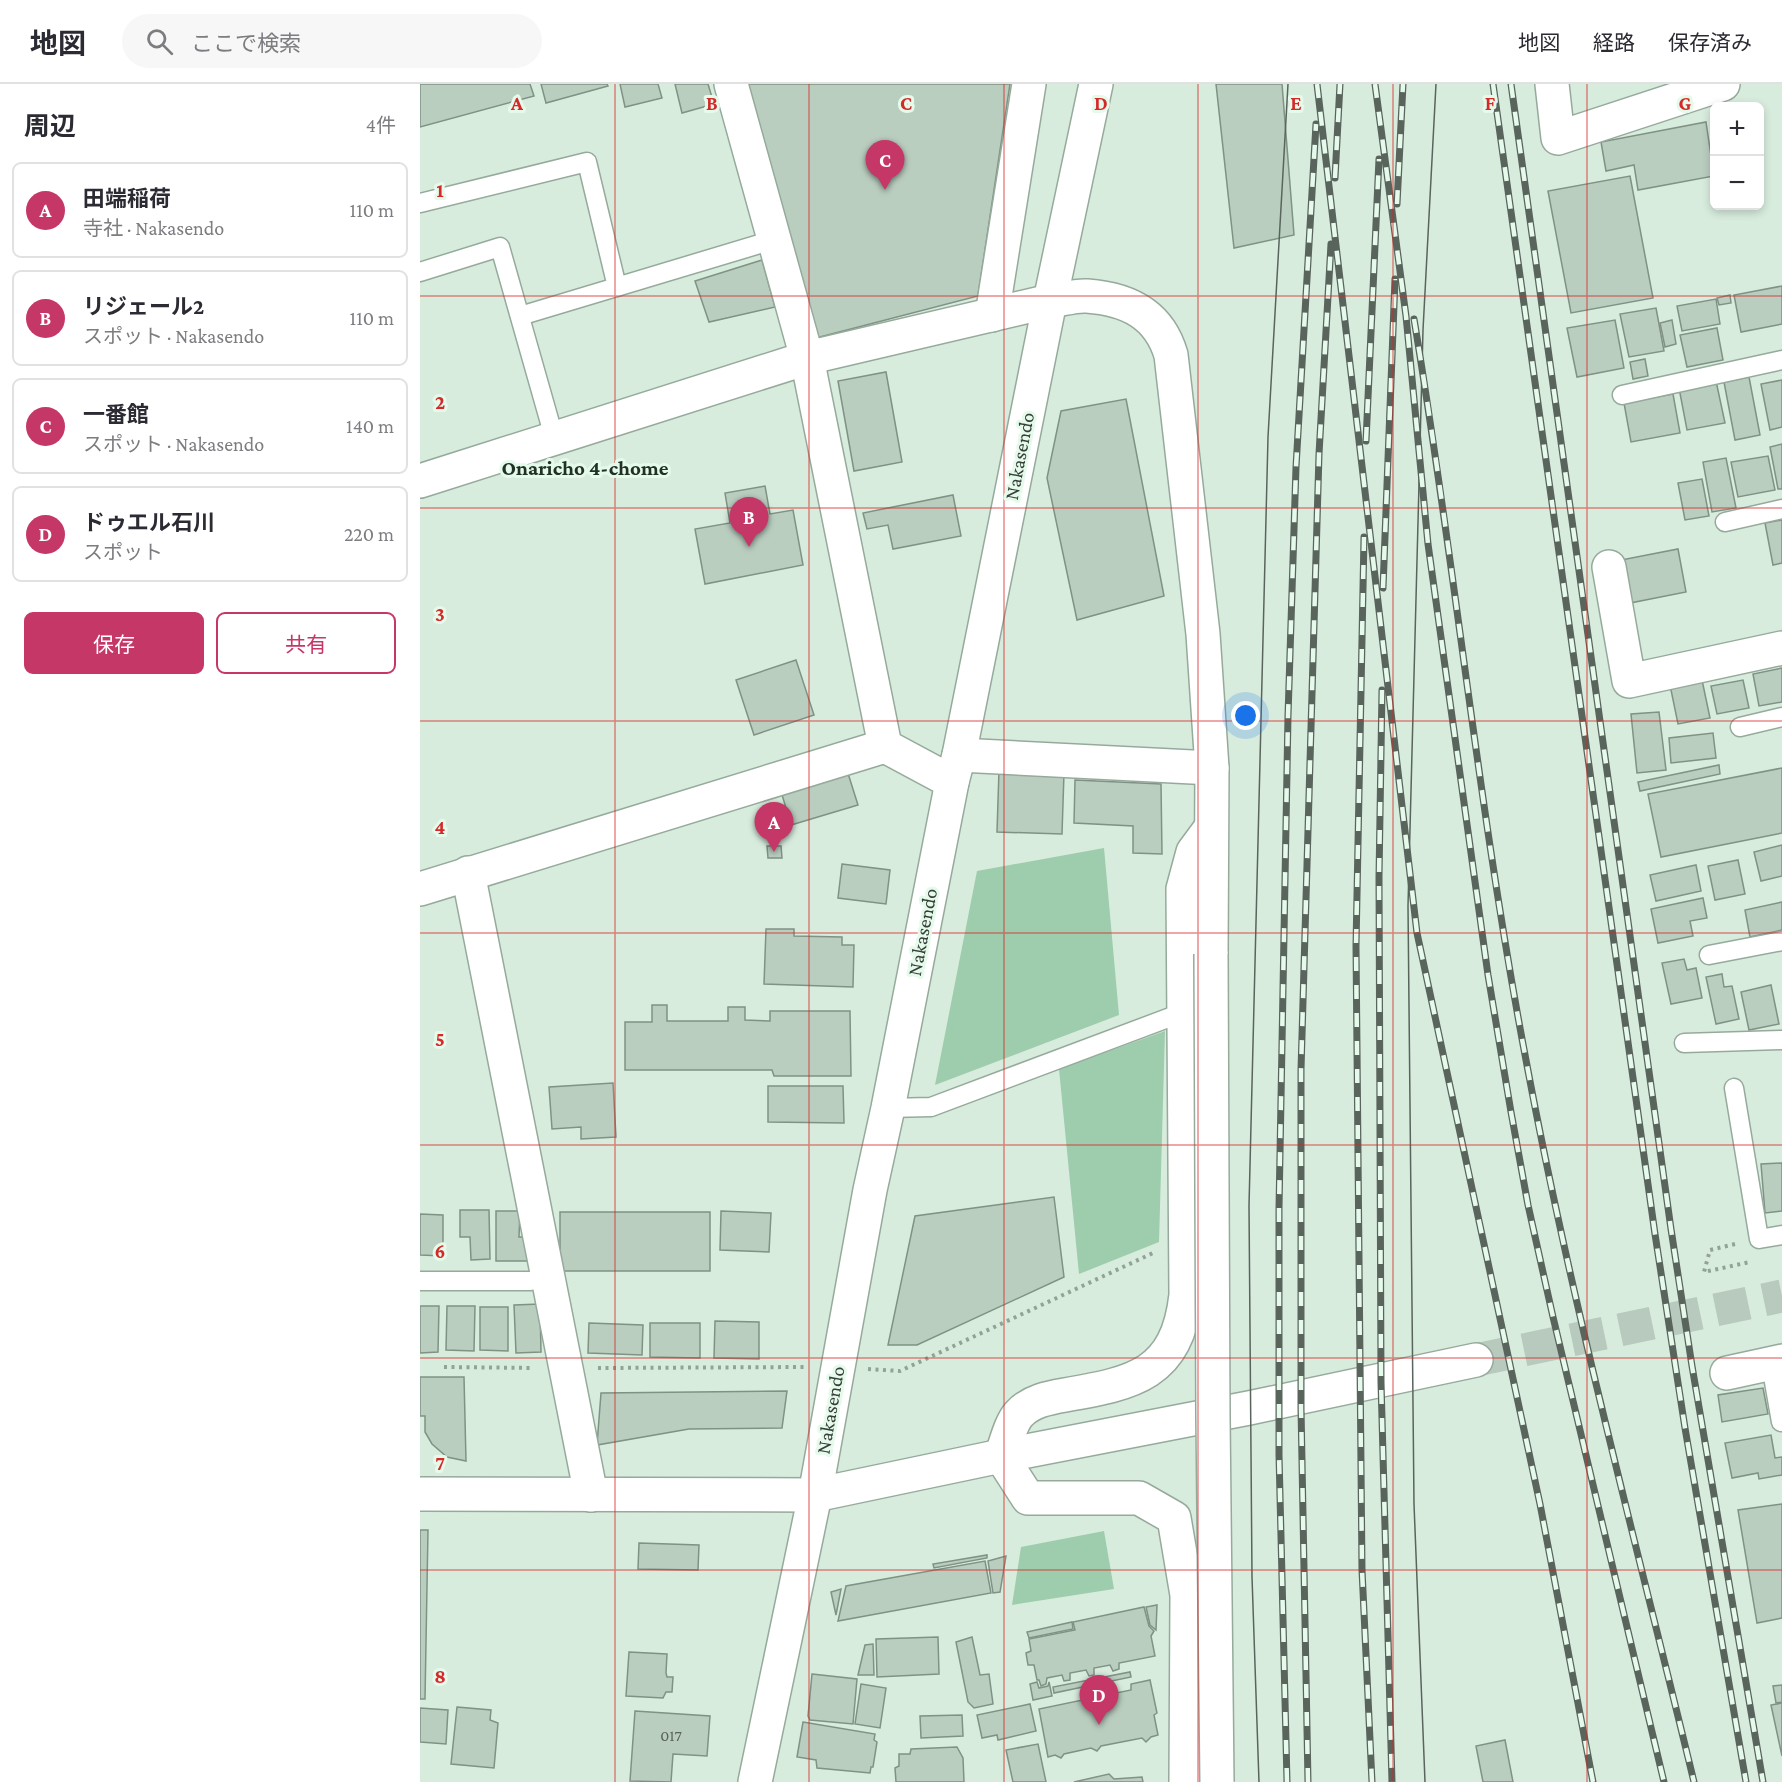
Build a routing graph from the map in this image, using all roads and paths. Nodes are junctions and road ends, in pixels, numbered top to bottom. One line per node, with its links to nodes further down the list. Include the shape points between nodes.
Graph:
1 (731, 84): 7 (main road)
2 (1029, 84): 11 (main road)
3 (1096, 84): 10 (main road, Nakasendo)
4 (1552, 84): 5 (main road, via 1558,138)
5 (1723, 84)
6 (420, 203): 9 (lane, via 586,162)
7 (774, 240): 9 (lane); 13 (main road)
8 (420, 272): 12 (lane, via 500,247)
9 (616, 287): 12 (lane)
10 (1050, 301): 11 (main road); 25 (main road, Nakasendo); 26 (main road, via 1085,296 1113,301 1146,314 1166,338 1201,623)
11 (992, 315): 13 (main road)
12 (520, 316): 16 (lane)
13 (807, 358): 16 (main road); 24 (main road)
14 (1782, 360): 15 (lane)
15 (1622, 395)
16 (554, 437): 17 (main road)
17 (420, 481)
18 (1782, 509): 19 (lane)
19 (1725, 522)
20 (1609, 567): 21 (main road, via 1629,681)
21 (1782, 648)
22 (1782, 717): 23 (lane)
23 (1740, 727)
24 (885, 746): 25 (main road); 28 (main road)
25 (955, 768): 26 (main road); 36 (main road, Nakasendo)
26 (1212, 768): 27 (main road)
27 (1210, 829): 32 (main road, via 1193,852 1183,889); 56 (main road, bridge)
28 (468, 873): 29 (main road); 42 (main road)
29 (420, 889)
30 (1782, 941): 31 (lane)
31 (1708, 955)
32 (1184, 1012): 36 (lane, via 932,1107); 38 (main road)
33 (1782, 1040): 34 (lane)
34 (1684, 1043)
35 (1734, 1088): 39 (lane)
36 (888, 1108): 46 (main road, Nakasendo)
37 (1782, 1235): 39 (lane)
38 (1186, 1238): 46 (path, via 900,1371); 50 (main road, via 1184,1315 1159,1361 1147,1373 1100,1390 1030,1404 1017,1415)
39 (1759, 1239): 40 (path, via 1710,1250 1704,1272)
40 (1717, 1269)
41 (420, 1281): 42 (lane)
42 (540, 1281): 47 (main road)
43 (1476, 1360): 50 (main road)
44 (1776, 1363): 48 (main road); 49 (lane)
45 (444, 1367): 47 (path)
46 (838, 1367): 47 (path); 53 (main road, Nakasendo)
47 (566, 1369): 52 (main road)
48 (1727, 1373)
49 (1781, 1422)
50 (1001, 1456): 53 (main road); 55 (main road, via 1028,1498 1138,1498 1174,1518 1187,1595)
51 (420, 1494): 52 (main road)
52 (591, 1495): 53 (main road)
53 (815, 1495): 54 (main road, Nakasendo)
54 (755, 1782)
55 (1186, 1782)
56 (1217, 1782)

